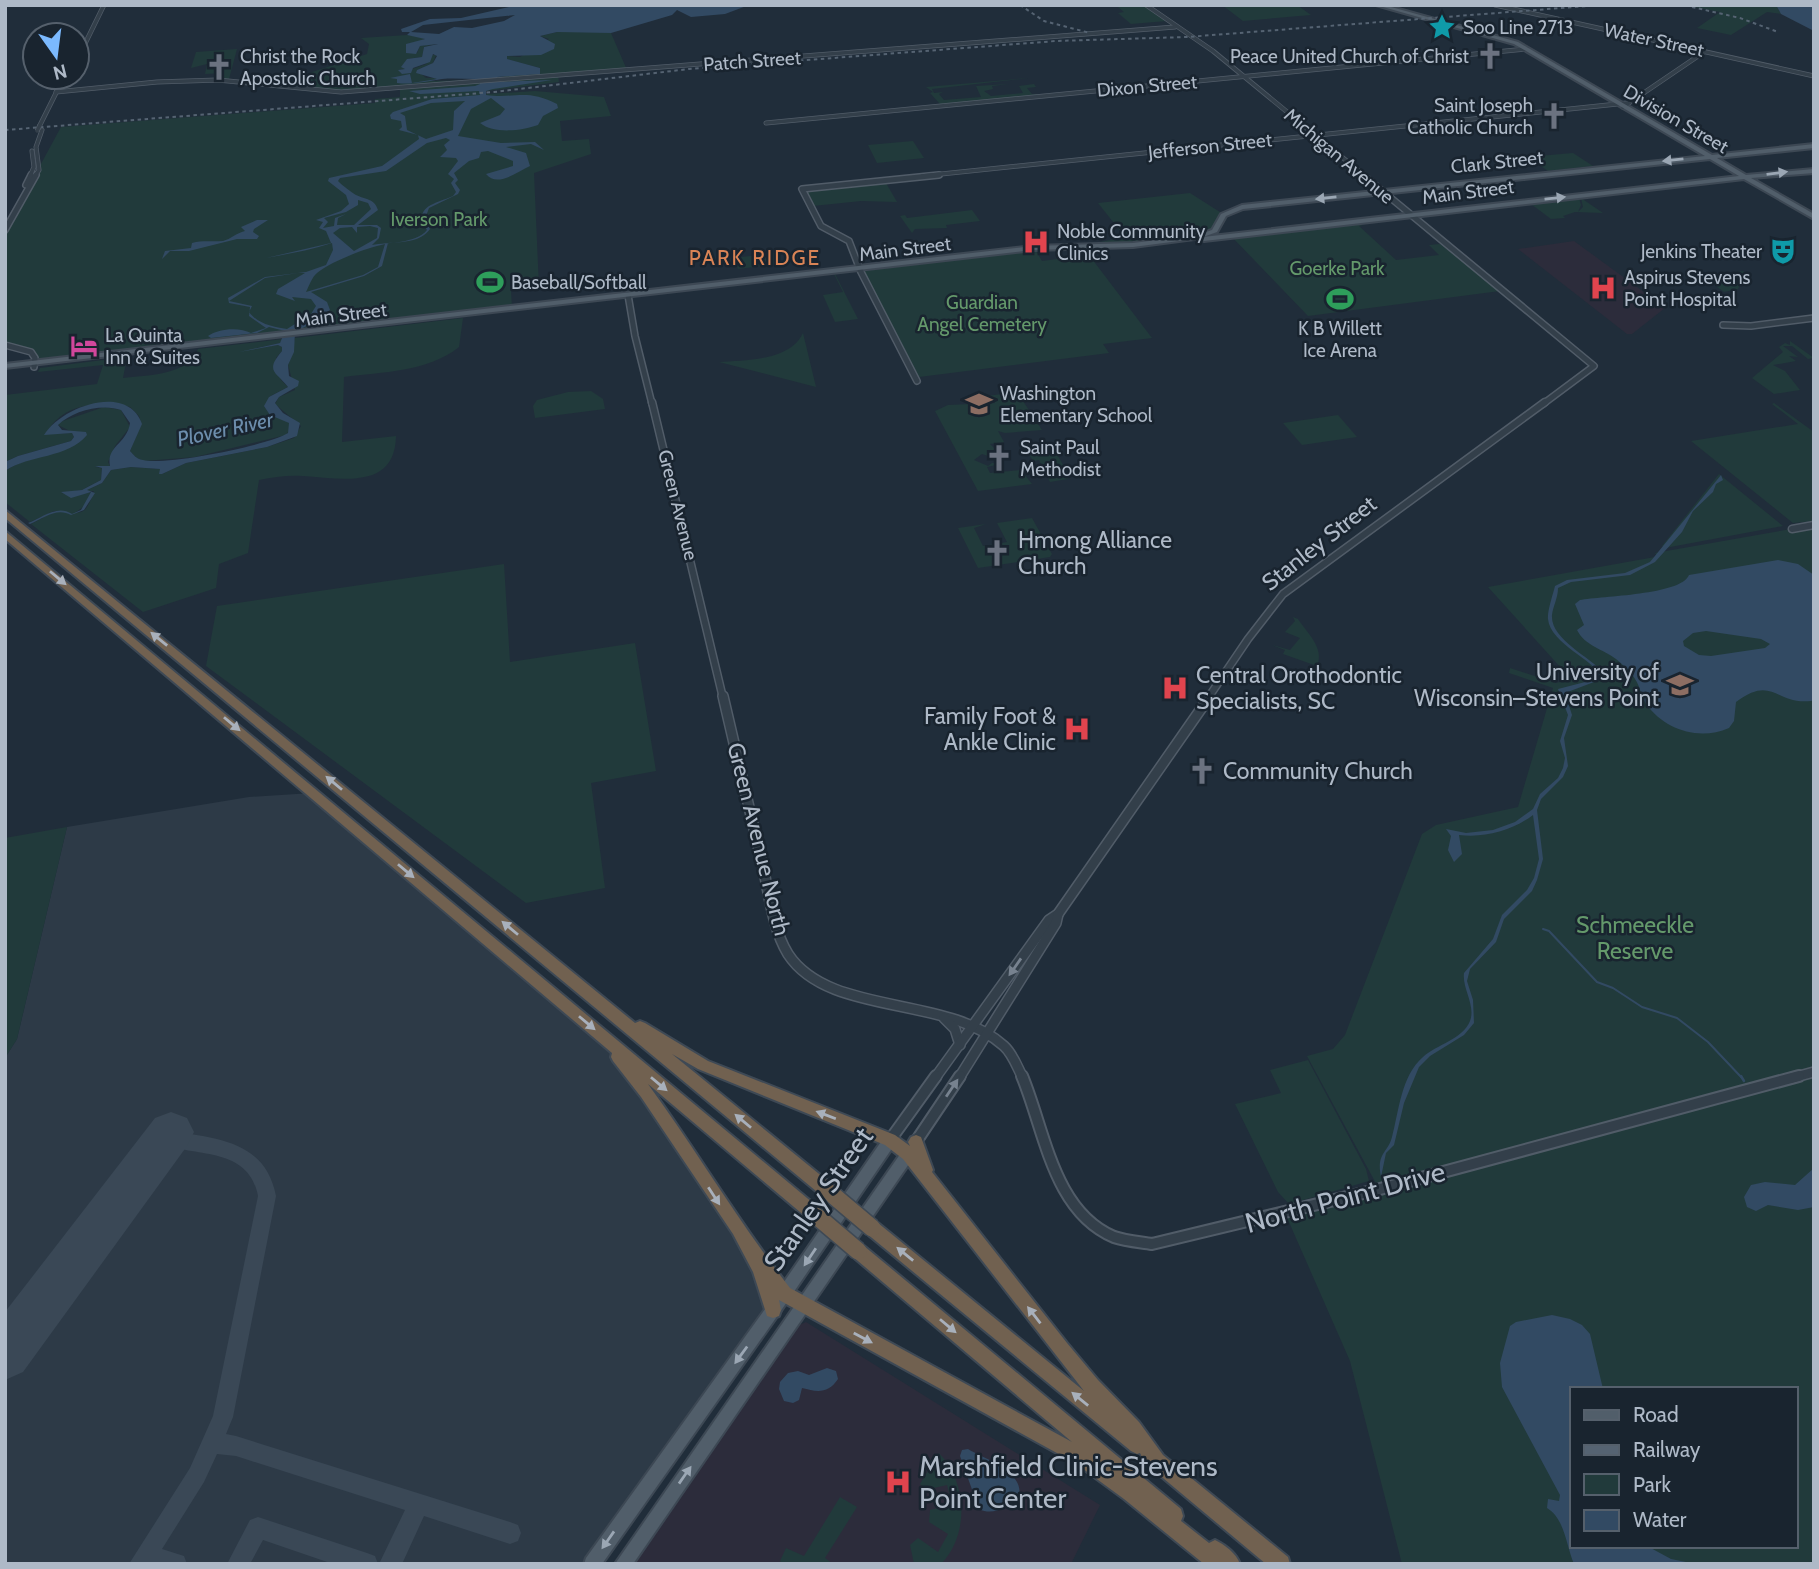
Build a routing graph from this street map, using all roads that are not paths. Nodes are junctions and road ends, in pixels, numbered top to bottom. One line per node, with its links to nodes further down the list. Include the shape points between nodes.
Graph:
1 (98, 5): 6 (street)
2 (104, 5): 8 (street)
3 (1146, 5): 7 (street, Michigan Avenue)
4 (1378, 5): 9 (main road, Division Street, via 1502,37)
5 (1495, 5): 10 (street, Water Street)
6 (91, 21)
7 (1175, 27): 11 (street, Michigan Avenue); 13 (street, Patch Street, via 329,92 214,80)
8 (91, 31)
9 (1525, 48): 11 (street, Dixon Street); 14 (main road, Division Street)
10 (1704, 52): 12 (street, Water Street); 14 (street)
11 (1244, 76): 15 (street, Dixon Street); 16 (street, Michigan Avenue)
12 (1814, 76)
13 (60, 92): 24 (street, via 41,128 36,147 39,170)
14 (1623, 104): 16 (street, Jefferson Street); 18 (main road, Division Street)
15 (766, 122)
16 (1314, 136): 21 (street, Michigan Avenue); 26 (street, Jefferson Street, via 802,189 819,224 847,239)
17 (1814, 146): 18 (main road, Clark Street)
18 (1710, 156): 20 (main road, Division Street); 21 (main road, Clark Street, one-way to 21)
19 (1811, 171): 20 (main road, Main Street, one-way to 19)
20 (1746, 177): 22 (main road, Main Street, one-way to 20); 23 (main road, Division Street)
21 (1381, 191): 22 (street, Michigan Avenue); 25 (main road, Clark Street, one-way to 25, via 1236,209 1223,215 1215,231)
22 (1410, 215): 26 (main road, Main Street, via 1135,247 1048,249); 33 (street, Michigan Avenue)
23 (1814, 217)
24 (5, 230)
25 (1198, 237): 26 (main road, Main Street, via 1118,246 1033,248)
26 (860, 269): 27 (main road, Main Street); 35 (street)
27 (628, 296): 30 (main road, Main Street); 40 (street, Green Avenue)
28 (1814, 318): 29 (street)
29 (1723, 325)
30 (283, 337): 32 (main road, Main Street); 32 (main road, Main Street)
31 (5, 345): 32 (street)
32 (33, 362): 34 (main road); 34 (main road, Main Street)
33 (1594, 366): 41 (street, Stanley Street, via 1283,594)
34 (5, 369)
35 (917, 381)
36 (5, 513): 42 (highway, one-way to 36)
37 (1814, 525): 38 (street)
38 (1792, 529)
39 (5, 534): 46 (highway, one-way to 46)
40 (728, 715): 43 (street, Green Avenue North, via 769,894 789,956 827,985)
41 (1058, 914): 44 (street, Stanley Street, one-way to 44, via 1049,920); 45 (street, Stanley Street)
42 (592, 996): 49 (highway, one-way to 42, via 703,1065); 55 (highway, one-way to 42, bridge)
43 (937, 1014): 44 (street, Green Avenue North); 47 (street, via 952,1024)
44 (974, 1026): 45 (street, Green Avenue North); 47 (street, Stanley Street)
45 (988, 1034): 48 (street, North Point Drive, via 1014,1059 1063,1188 1077,1210 1117,1238 1152,1244 1380,1189); 50 (street, Stanley Street, one-way to 45)
46 (607, 1040): 51 (highway, one-way to 51, via 608,1048 648,1094); 59 (highway, one-way to 59, bridge)
47 (960, 1045): 49 (street, Stanley Street)
48 (1814, 1072)
49 (890, 1140): 50 (highway); 52 (main road, Stanley Street, one-way to 52)
50 (912, 1148): 53 (main road, Stanley Street); 55 (highway, one-way to 50, via 1149,1446 1058,1346 931,1183)
51 (753, 1254): 52 (highway); 54 (highway, via 769,1287)
52 (784, 1294): 53 (highway); 54 (main road, Stanley Street)
53 (803, 1306): 57 (main road, Stanley Street, one-way to 53); 58 (highway, one-way to 58, via 1081,1457)
54 (773, 1310): 56 (main road, Stanley Street, one-way to 56)
55 (1156, 1461): 60 (highway)
56 (592, 1564)
57 (623, 1564)
58 (1219, 1564)
59 (1231, 1564)
60 (1281, 1564)

